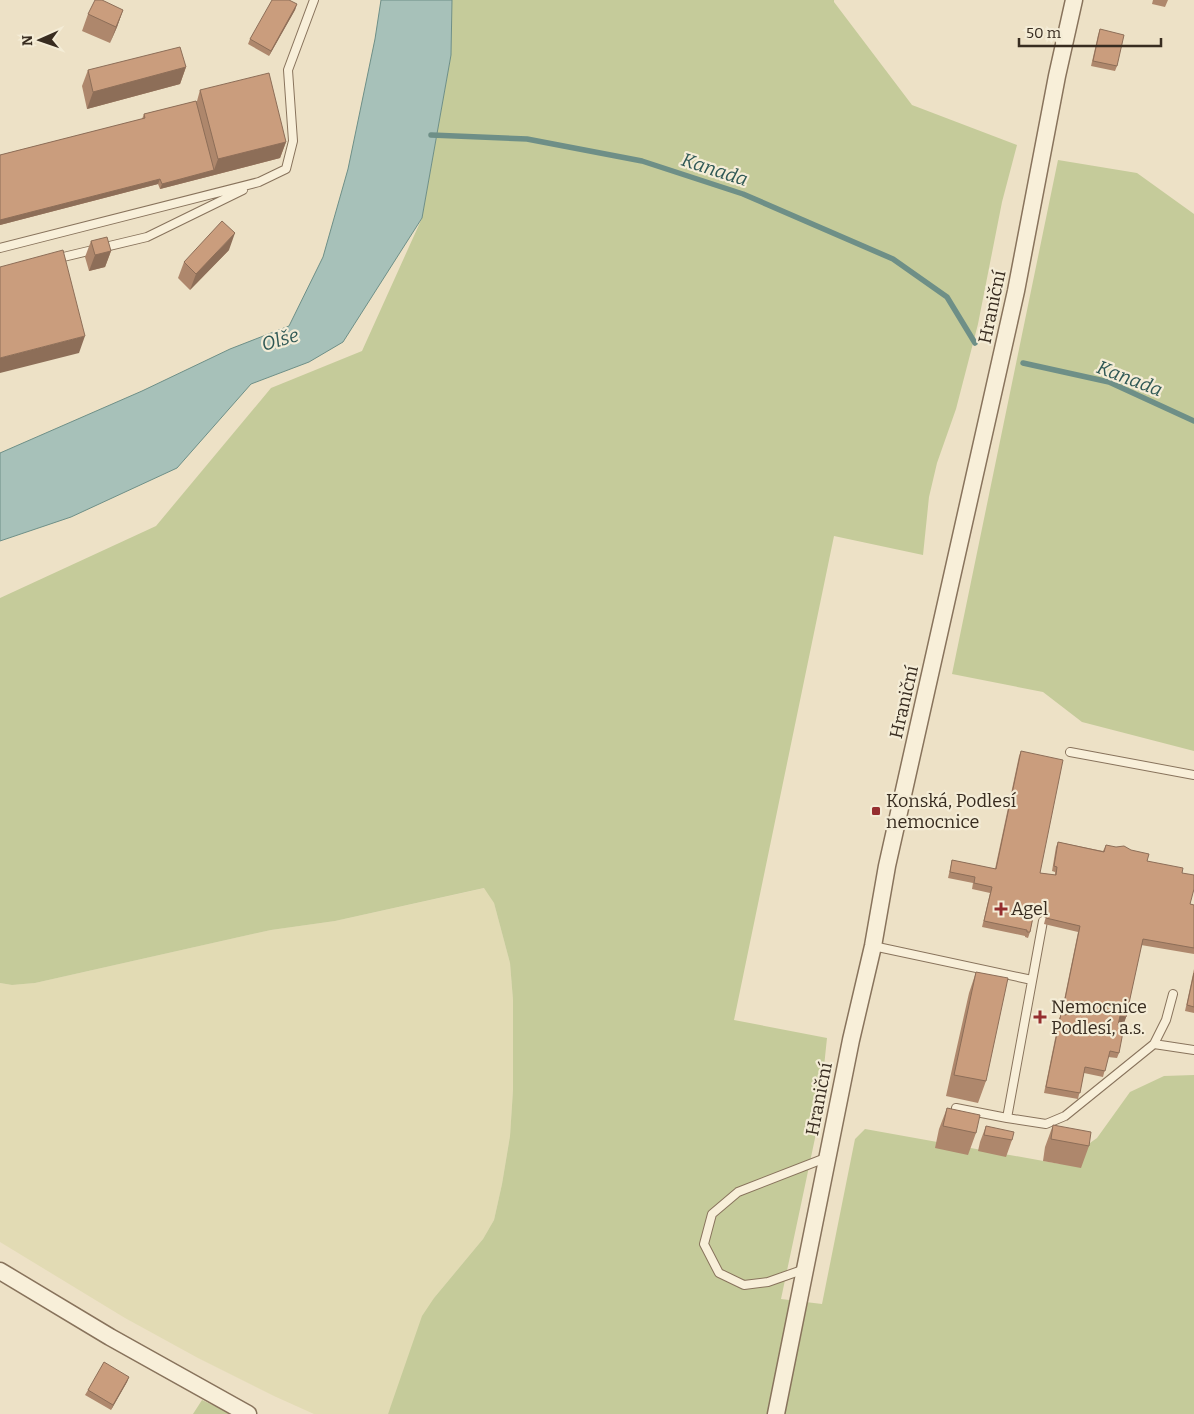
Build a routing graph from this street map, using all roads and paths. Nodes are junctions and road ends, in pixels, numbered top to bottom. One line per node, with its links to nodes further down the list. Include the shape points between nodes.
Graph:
1 (314, 0): 3 (lane, via 288,70 293,141 286,169)
2 (1074, 0): 9 (street, Hraniční, via 1016,291 887,866)
3 (259, 182): 4 (lane); 5 (lane, via 147,237)
4 (0, 248)
5 (46, 261)
6 (1070, 752): 7 (lane)
7 (1194, 775)
8 (1042, 921): 10 (lane)
9 (874, 946): 10 (lane); 16 (street, Hraniční)
10 (1032, 980): 15 (lane)
11 (1173, 994): 12 (lane, via 1166,1020)
12 (1154, 1044): 13 (lane); 15 (lane, via 1065,1116 1046,1124)
13 (1194, 1050)
14 (956, 1108): 15 (lane)
15 (1007, 1118)
16 (828, 1157): 17 (street, Hraniční); 17 (lane, via 738,1192 712,1214 704,1244 718,1273 744,1285 768,1282)
17 (805, 1270): 20 (street, Hraniční)
18 (0, 1271): 19 (street, via 118,1342)
19 (248, 1414)
20 (776, 1414)

